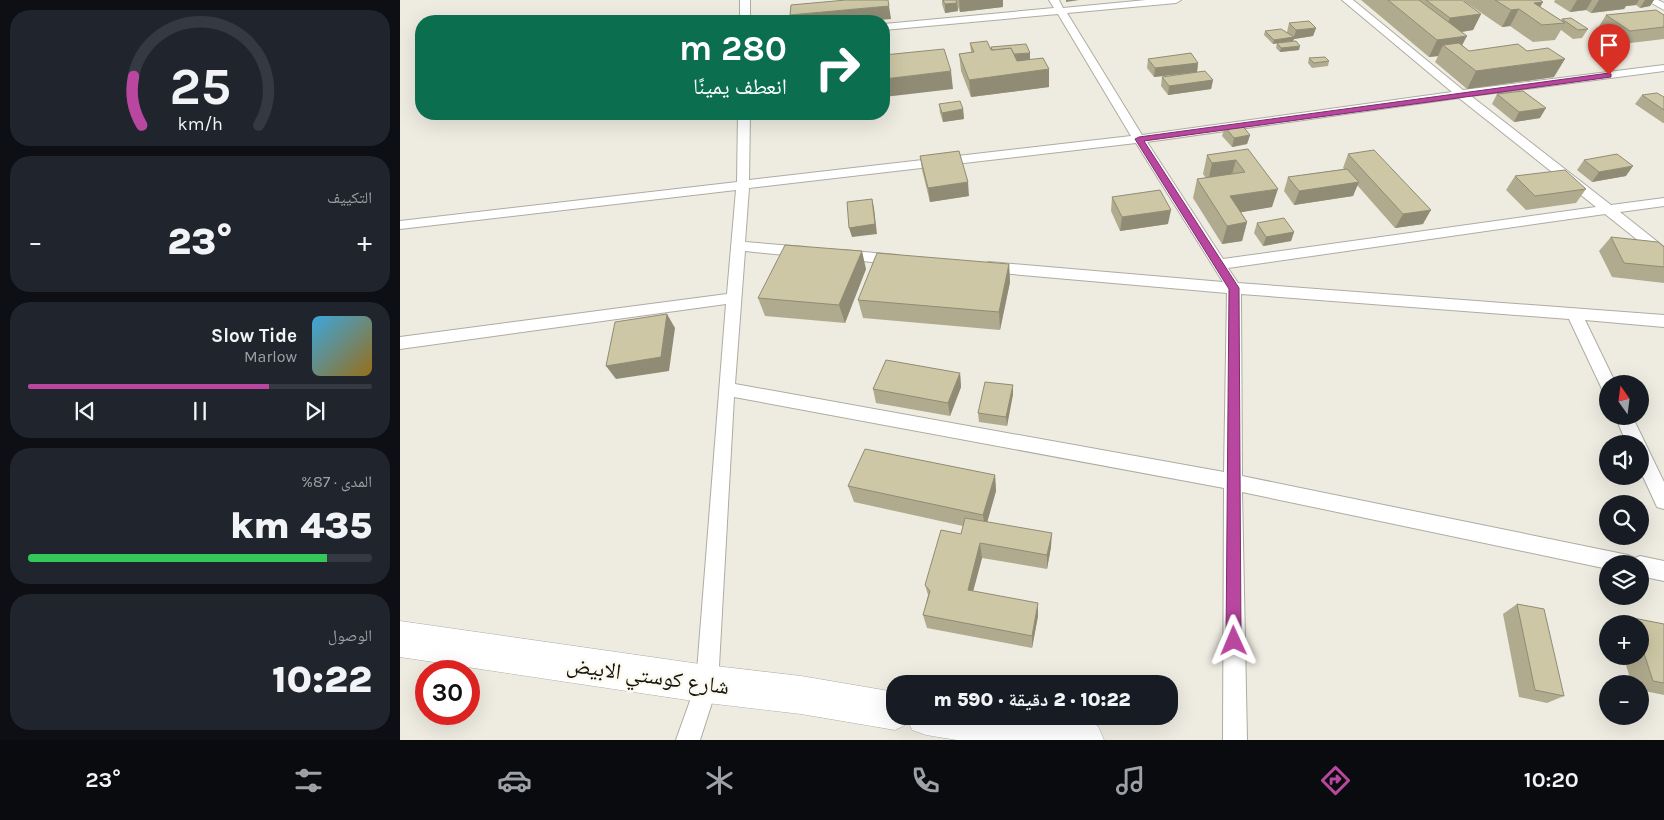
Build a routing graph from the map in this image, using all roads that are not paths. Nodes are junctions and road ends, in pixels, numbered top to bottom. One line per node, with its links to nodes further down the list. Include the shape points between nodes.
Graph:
1 (745, 0): 8 (street)
2 (1054, 0): 7 (street)
3 (1176, 0): 7 (street)
4 (1348, 0): 11 (street)
5 (1651, 0): 6 (street)
6 (1664, 7)
7 (1060, 11): 9 (street); 13 (street)
8 (745, 15)
9 (890, 26)
10 (1664, 68): 11 (street)
11 (1461, 94): 13 (street); 16 (street)
12 (744, 120): 14 (street)
13 (1139, 139): 14 (street); 21 (street)
14 (743, 187): 17 (street); 18 (street)
15 (1664, 202): 16 (street)
16 (1610, 210): 19 (street); 21 (street)
17 (400, 225)
18 (737, 246): 20 (street); 24 (street)
19 (1664, 254)
20 (916, 261)
21 (1219, 264): 23 (street)
22 (976, 266): 23 (street)
23 (1234, 288): 25 (street); 31 (street)
24 (733, 298): 27 (street); 29 (street)
25 (1574, 314): 26 (street); 28 (street)
26 (1664, 321)
27 (400, 343)
28 (1604, 375)
29 (726, 389): 31 (street); 37 (street)
30 (1649, 470): 32 (street)
31 (1232, 482): 33 (street); 42 (street)
32 (1664, 501)
33 (1599, 558)
34 (1649, 568): 35 (street)
35 (1664, 571)
36 (400, 639): 37 (highway, شارع كوستي الابيض)
37 (706, 684): 38 (highway, شارع كوستي الابيض); 40 (street)
38 (886, 709)
39 (985, 725): 41 (highway)
40 (688, 740)
41 (1084, 740)
42 (1235, 740)

